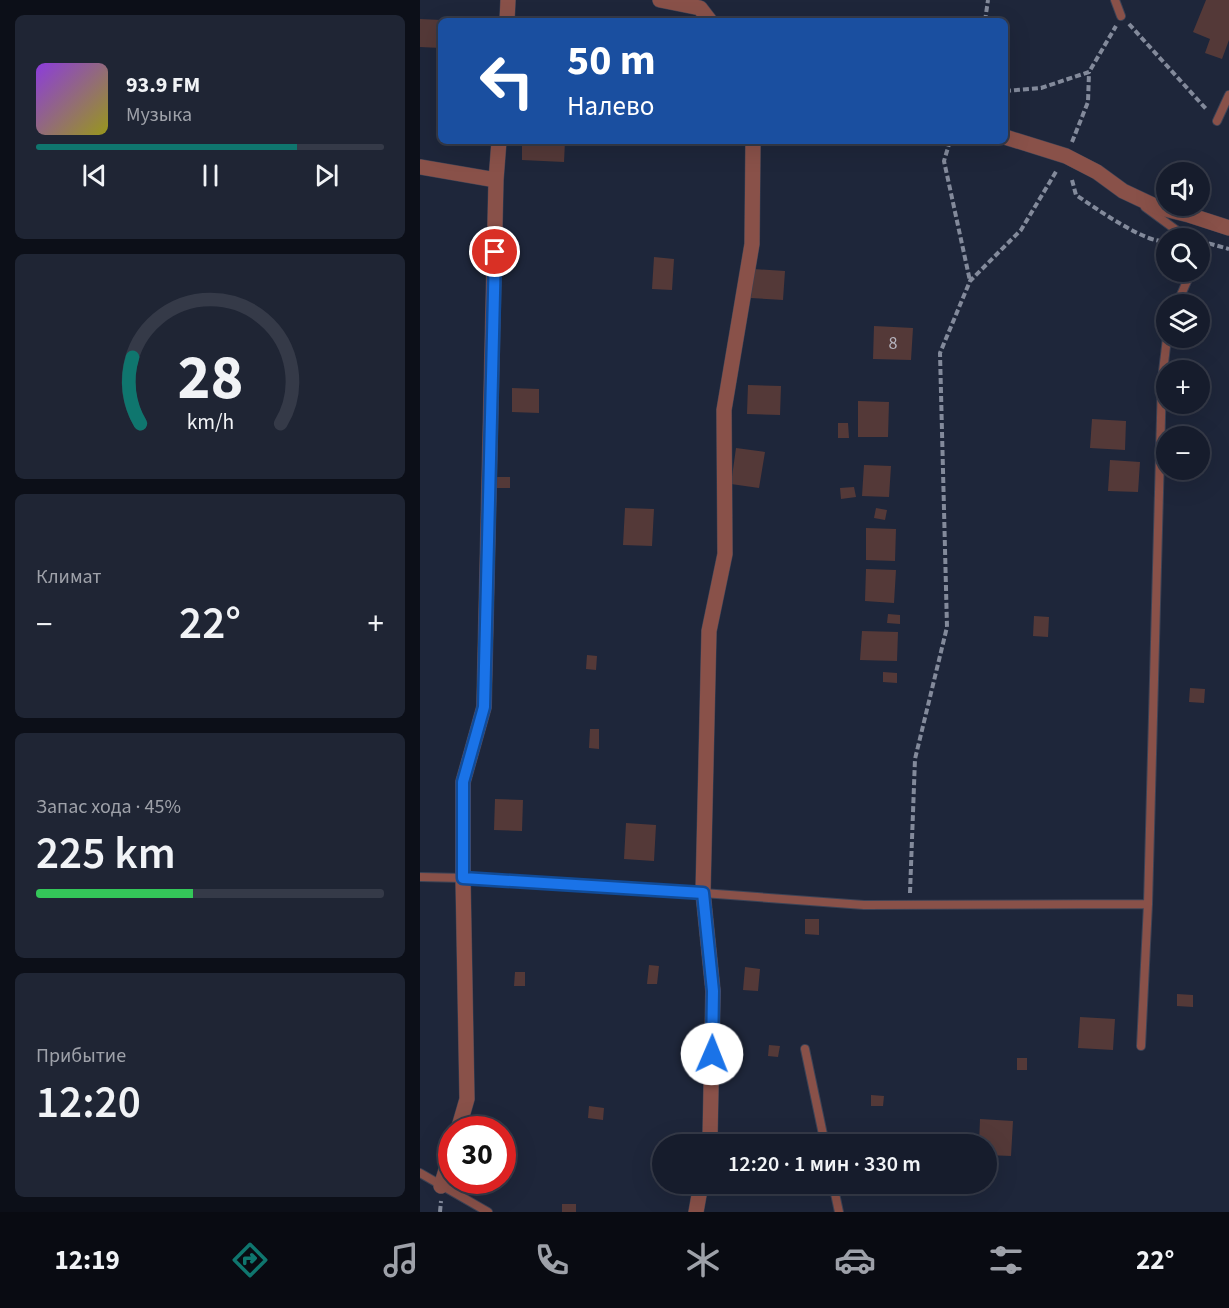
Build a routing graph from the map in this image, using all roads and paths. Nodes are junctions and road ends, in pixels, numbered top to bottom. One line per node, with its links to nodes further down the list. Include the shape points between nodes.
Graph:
1 (508, 0): 8 (street)
2 (660, 0): 6 (street)
3 (713, 0): 6 (street)
4 (988, 0): 10 (path)
5 (1115, 0): 7 (lane)
6 (700, 8): 9 (street)
7 (1122, 16): 11 (path); 14 (path)
8 (507, 18)
9 (708, 18)
10 (985, 18)
11 (1089, 72): 12 (path, via 1041,88); 19 (path, via 1088,102)
12 (1008, 91)
13 (1229, 95): 14 (lane)
14 (1217, 121)
15 (1008, 138): 19 (street)
16 (499, 144): 21 (street)
17 (753, 144): 32 (street, via 752,244 724,410 724,554 709,631)
18 (949, 144): 28 (path, via 944,161)
19 (1066, 156): 22 (street, via 1097,171); 25 (path, via 1076,195); 28 (path, via 1021,230)
20 (420, 167): 21 (street)
21 (496, 180): 31 (street, via 484,707 463,782)
22 (1123, 191): 23 (lane); 24 (street, via 1157,207)
23 (1173, 228)
24 (1229, 228)
25 (1156, 241)
26 (1210, 244): 27 (path)
27 (1229, 249)
28 (970, 282): 34 (path, via 940,353 947,627 915,759)
29 (1166, 348): 33 (lane)
30 (420, 877): 31 (lane)
31 (463, 878): 32 (lane); 37 (street, via 467,1099)
32 (703, 893): 34 (lane); 38 (street, via 713,991)
33 (1148, 904): 34 (lane); 35 (lane)
34 (910, 905)
35 (1141, 1046)
36 (805, 1049): 39 (lane)
37 (462, 1116)
38 (710, 1134)
39 (823, 1134)
40 (420, 1173): 41 (lane)
41 (438, 1184)
42 (455, 1194): 45 (lane)
43 (699, 1194): 46 (street)
44 (835, 1194): 47 (lane)
45 (488, 1212)
46 (696, 1212)
47 (839, 1212)

